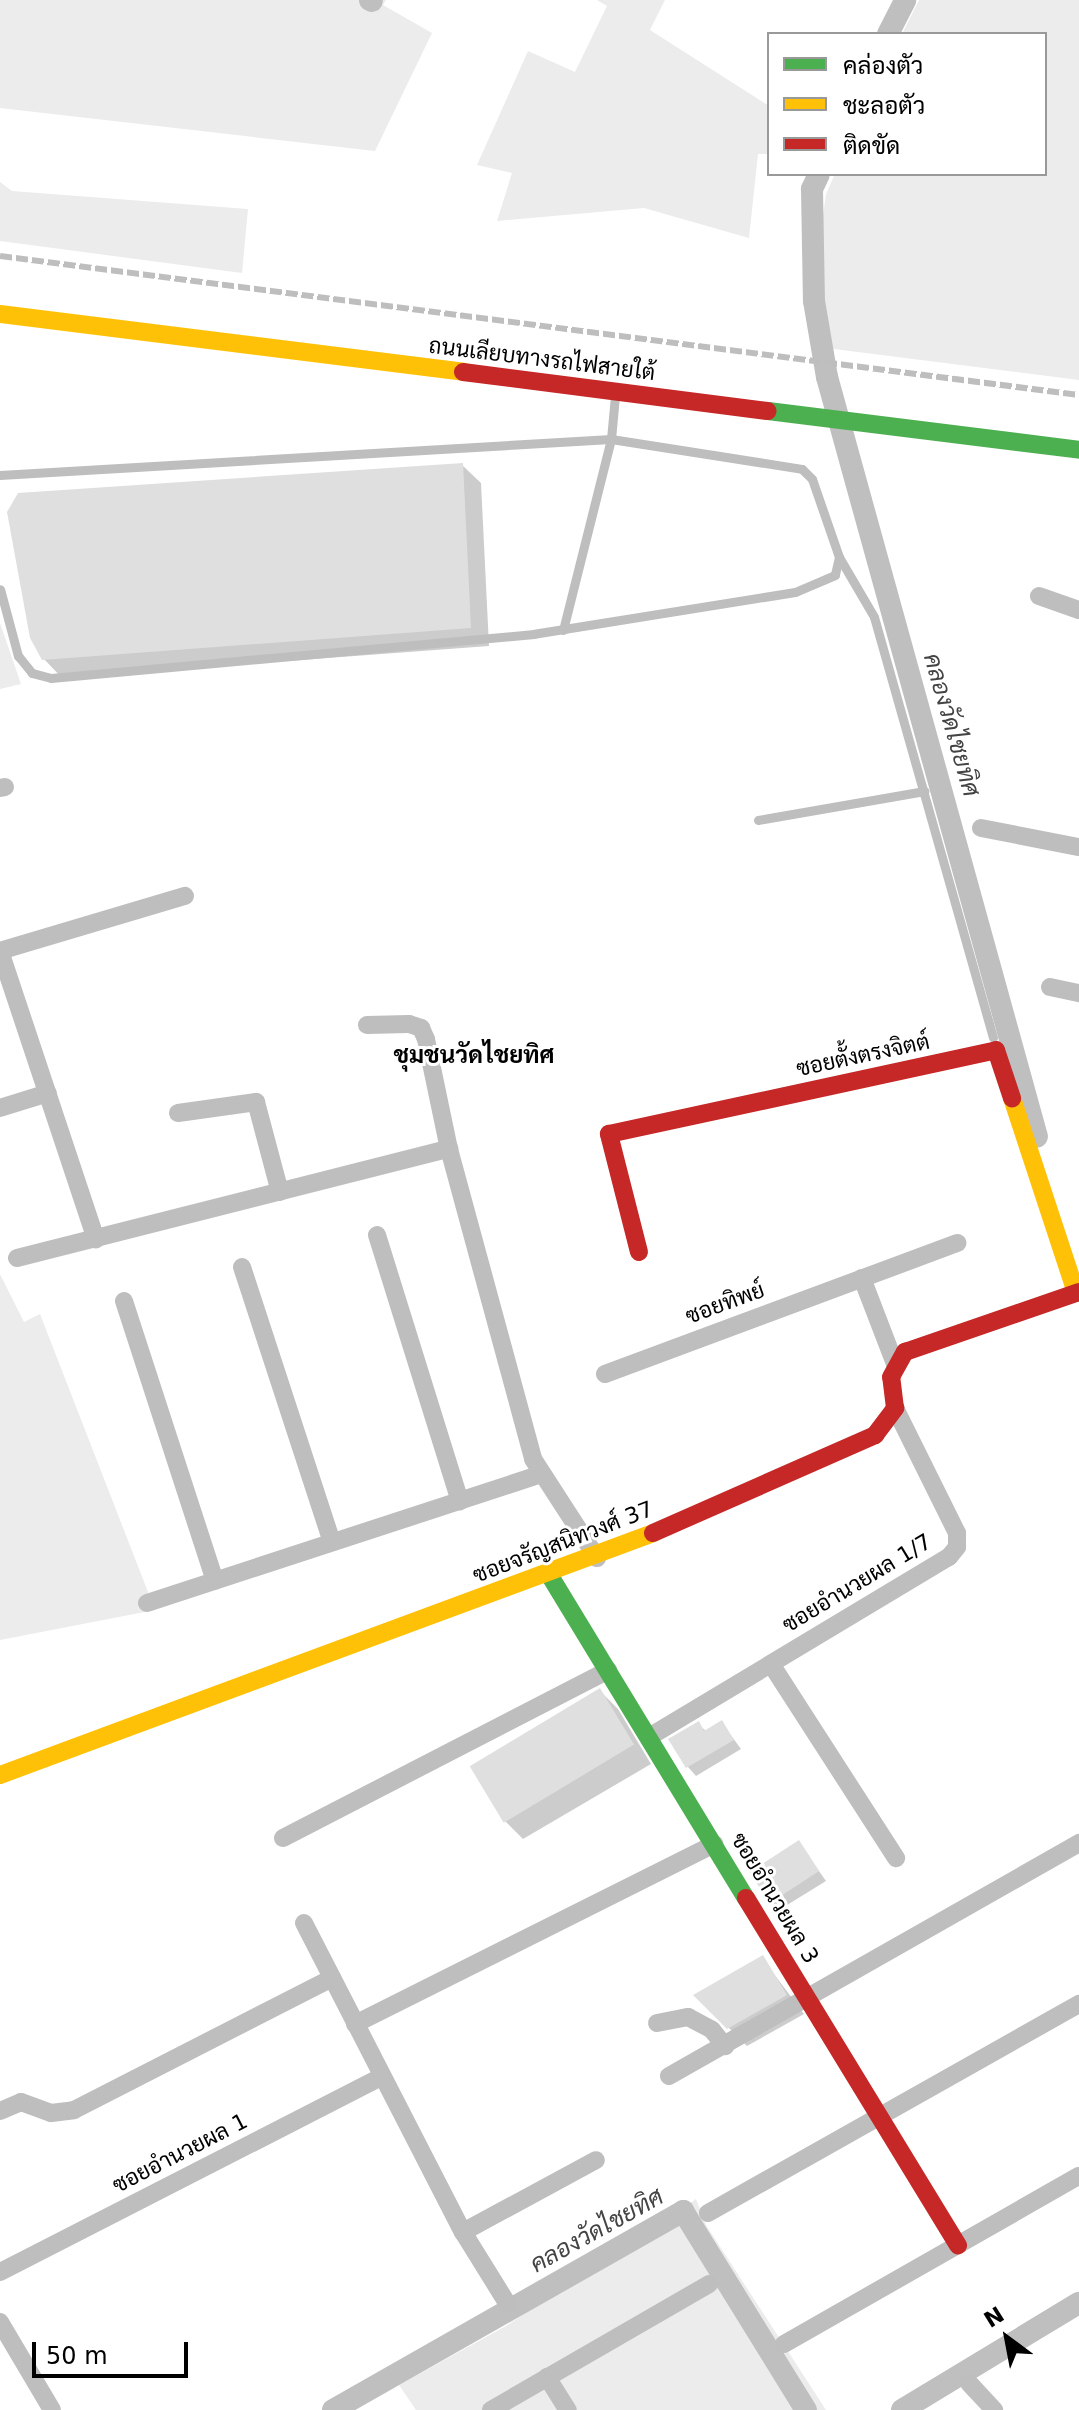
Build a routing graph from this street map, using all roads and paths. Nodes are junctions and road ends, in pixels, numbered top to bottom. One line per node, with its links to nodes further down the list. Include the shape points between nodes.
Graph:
1 (0, 314): 2 (street, ถนนเลียบทางรถไฟสายใต้)
2 (615, 393): 3 (lane); 4 (street, ถนนเลียบทางรถไฟสายใต้)
3 (611, 439): 5 (lane); 6 (lane, via 802,469 812,479); 10 (lane)
4 (1079, 450)
5 (0, 475)
6 (839, 557): 10 (lane, via 835,575 821,585); 11 (lane, via 874,617)
7 (0, 589): 10 (lane, via 18,656 32,673 51,678)
8 (1039, 596): 9 (street)
9 (1079, 610)
10 (563, 630)
11 (925, 791): 12 (lane); 20 (lane)
12 (758, 820)
13 (981, 828): 14 (street)
14 (1079, 847)
15 (185, 896): 16 (street)
16 (0, 951): 21 (street)
17 (1050, 987): 18 (street)
18 (1079, 993)
19 (367, 1025): 24 (street, via 421,1028)
20 (993, 1037)
21 (48, 1093): 22 (street); 27 (street)
22 (0, 1108)
23 (178, 1113): 25 (street, via 256,1102)
24 (449, 1149): 25 (street); 38 (street)
25 (280, 1192): 27 (street)
26 (377, 1235): 39 (street)
27 (96, 1239): 30 (street)
28 (957, 1243): 32 (street, ซอยทิพย์)
29 (639, 1252): 33 (street, ซอยตั้งตรงจิตต์, via 609,1134 996,1050)
30 (17, 1258)
31 (242, 1267): 40 (street)
32 (862, 1278): 35 (street); 36 (street, ซอยทิพย์)
33 (1077, 1293): 35 (street, via 905,1352)
34 (124, 1301): 43 (street)
35 (895, 1364): 37 (street)
36 (605, 1374)
37 (895, 1408): 41 (street, ซอยจรัญสนิทวงศ์ 37, via 875,1435); 45 (street, ซอยอำนวยผล 1/7, via 957,1533 957,1547 949,1557)
38 (541, 1474): 39 (street); 41 (street)
39 (460, 1501): 40 (street)
40 (332, 1542): 43 (street)
41 (597, 1558): 42 (street, ซอยจรัญสนิทวงศ์ 37)
42 (550, 1576): 46 (street, ซอยอำนวยผล 3); 48 (street, ซอยจรัญสนิทวงศ์ 37)
43 (215, 1581): 44 (street)
44 (147, 1603)
45 (771, 1664): 47 (street, ซอยอำนวยผล 1/7); 52 (street)
46 (608, 1670): 47 (street, ซอยอำนวยผล 3); 49 (street)
47 (649, 1737): 51 (street, ซอยอำนวยผล 3)
48 (2, 1769)
49 (283, 1838)
50 (1079, 1843): 55 (street)
51 (714, 1844): 55 (street, ซอยอำนวยผล 3); 58 (street)
52 (896, 1858)
53 (304, 1923): 54 (street)
54 (332, 1978): 58 (street); 62 (street, via 74,2110 51,2113 21,2102)
55 (808, 1998): 59 (street); 63 (street, ซอยอำนวยผล 3)
56 (1079, 2004): 63 (street)
57 (657, 2023): 59 (street, via 688,2017 712,2030)
58 (355, 2024): 61 (street)
59 (725, 2046): 60 (street)
60 (669, 2076)
61 (381, 2077): 67 (street); 69 (street, ซอยอำนวยผล 1)
62 (0, 2111)
63 (879, 2117): 66 (street); 68 (street, ซอยอำนวยผล 3)
64 (596, 2160): 67 (street)
65 (1079, 2176): 68 (street)
66 (708, 2213)
67 (463, 2232): 71 (street)
68 (958, 2245): 73 (street)
69 (0, 2272)
70 (709, 2284): 74 (street)
71 (507, 2303)
72 (0, 2322): 76 (street)
73 (784, 2344)
74 (547, 2377): 77 (street); 78 (street)
75 (969, 2383): 79 (street)
76 (52, 2410)
77 (491, 2410)
78 (568, 2410)
79 (994, 2410)

